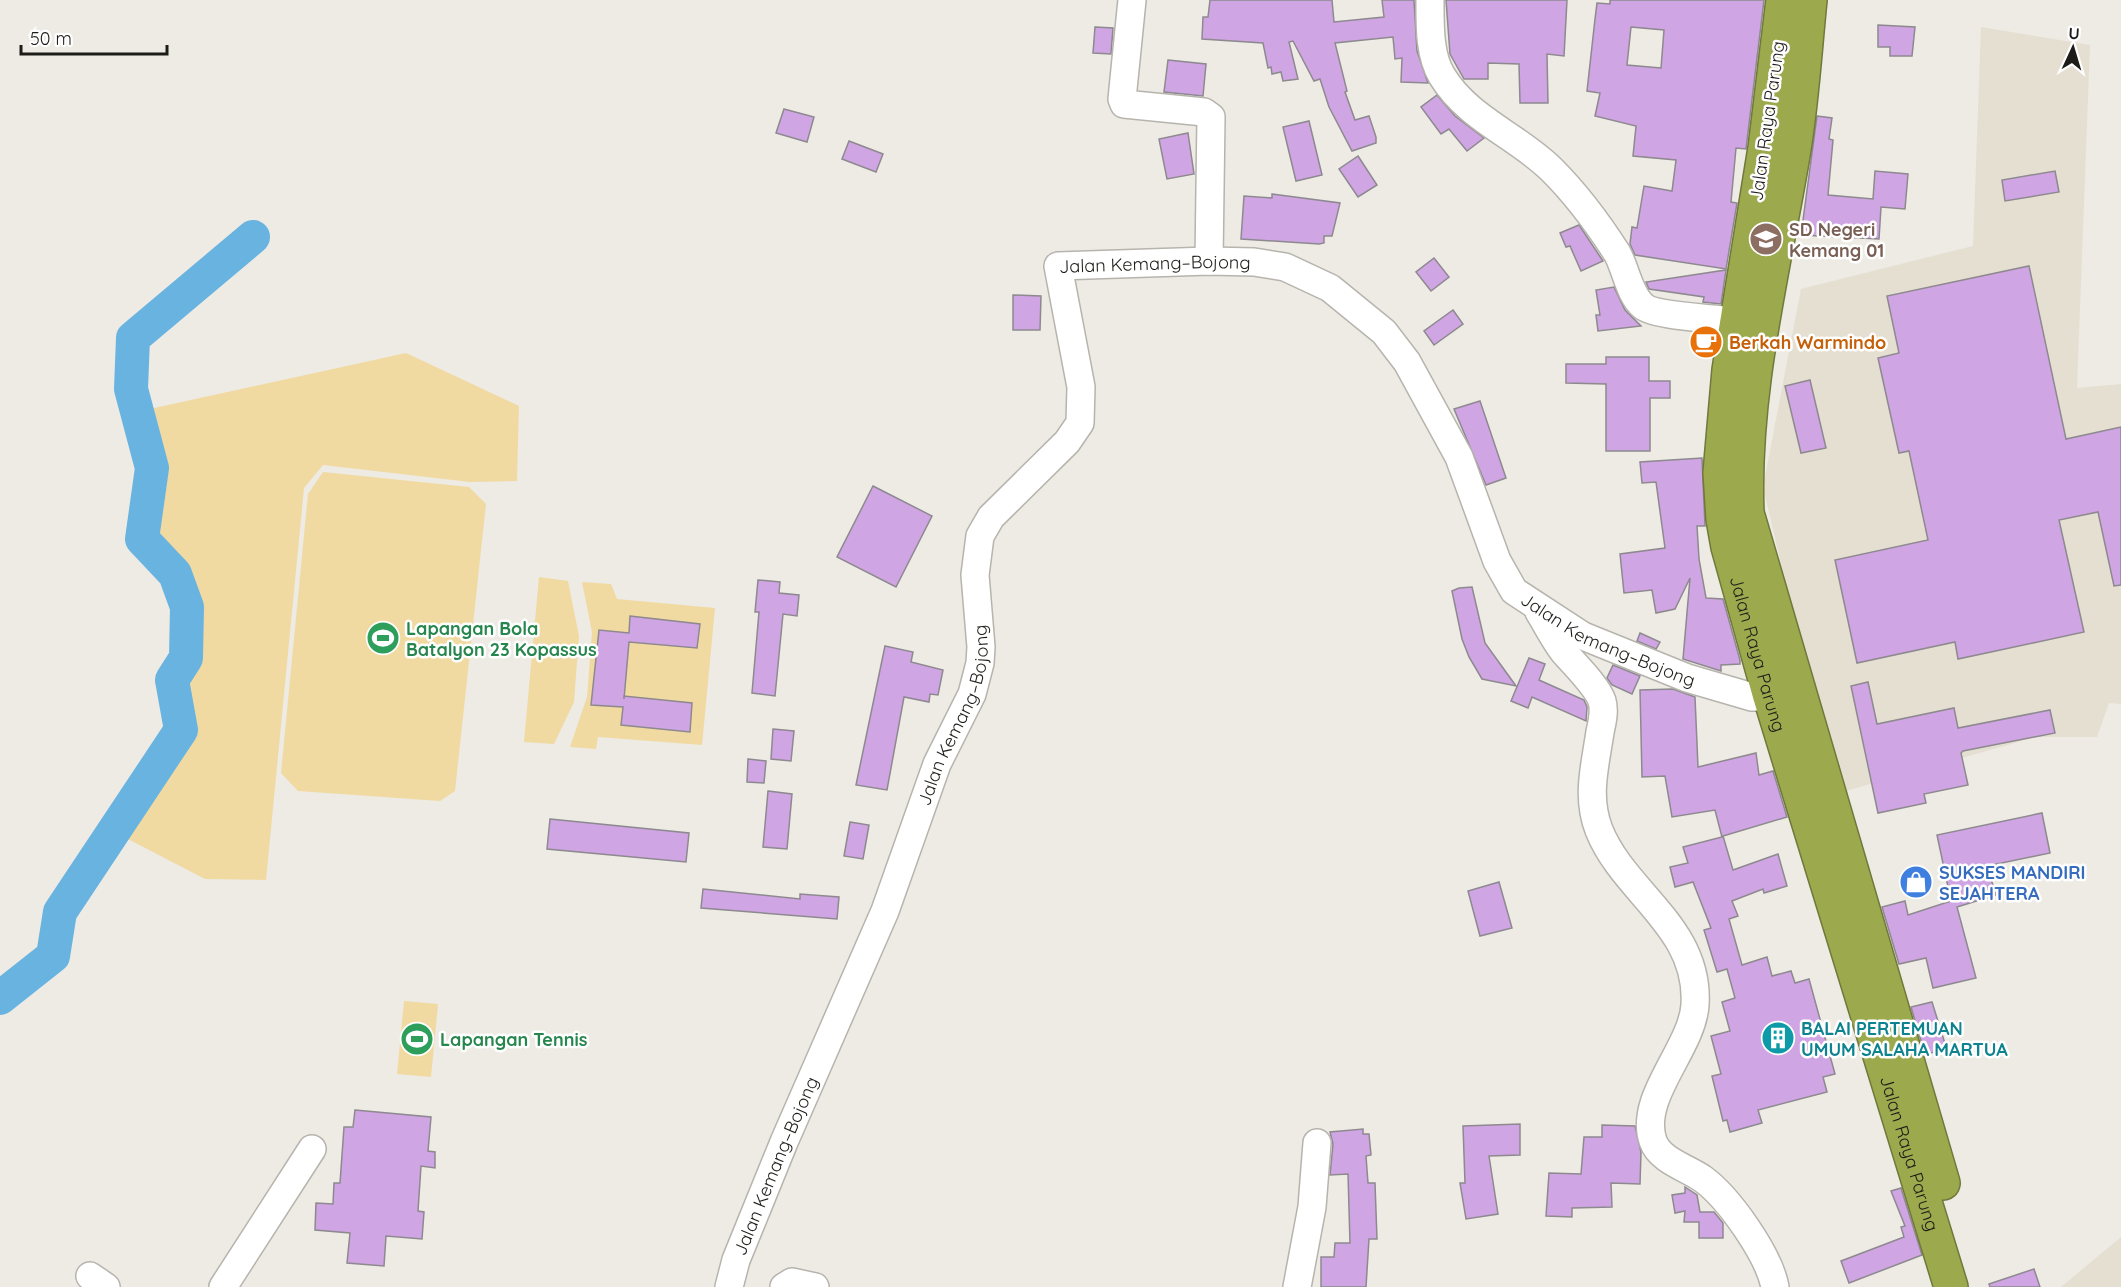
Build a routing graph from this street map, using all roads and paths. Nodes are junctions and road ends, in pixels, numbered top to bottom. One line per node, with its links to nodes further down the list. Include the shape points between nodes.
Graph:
1 (1132, 0): 5 (street, via 1124,104 1204,112 1211,117)
2 (1430, 0): 6 (street, via 1433,52 1442,76 1476,112 1552,170 1617,254 1644,308)
3 (1783, 0): 6 (highway, Jalan Raya Parung, via 1765,148)
4 (1810, 0): 8 (highway, Jalan Raya Parung, via 1794,148 1773,249 1745,469 1747,513)
5 (1209, 261): 7 (street, Jalan Kemang–Bojong, via 1254,262 1297,271 1330,288 1384,332 1407,362 1460,457 1502,574 1514,591); 12 (street, Jalan Kemang–Bojong, via 1058,266 1080,378 1080,423 1067,442 991,517 980,536 975,575 980,663 972,694 940,755 885,911 784,1142 736,1260)
6 (1737, 321): 8 (highway, Jalan Raya Parung, via 1720,474 1723,519 1728,547)
7 (1535, 606): 8 (street, Jalan Kemang–Bojong, via 1594,641 1687,678 1736,694); 16 (street, via 1602,701 1591,802 1599,831 1612,856 1671,926 1688,962 1695,1005 1685,1038 1655,1102 1653,1141 1668,1158 1704,1179 1719,1194 1768,1265)
8 (1783, 692): 17 (highway, Jalan Raya Parung); 18 (highway, Jalan Raya Parung)
9 (1317, 1143): 15 (street, via 1312,1207)
10 (312, 1149): 11 (street)
11 (223, 1287)
12 (729, 1287)
13 (784, 1287): 14 (street, via 792,1282)
14 (815, 1287)
15 (1297, 1287)
16 (1774, 1287)
17 (1951, 1287)
18 (1973, 1287)

